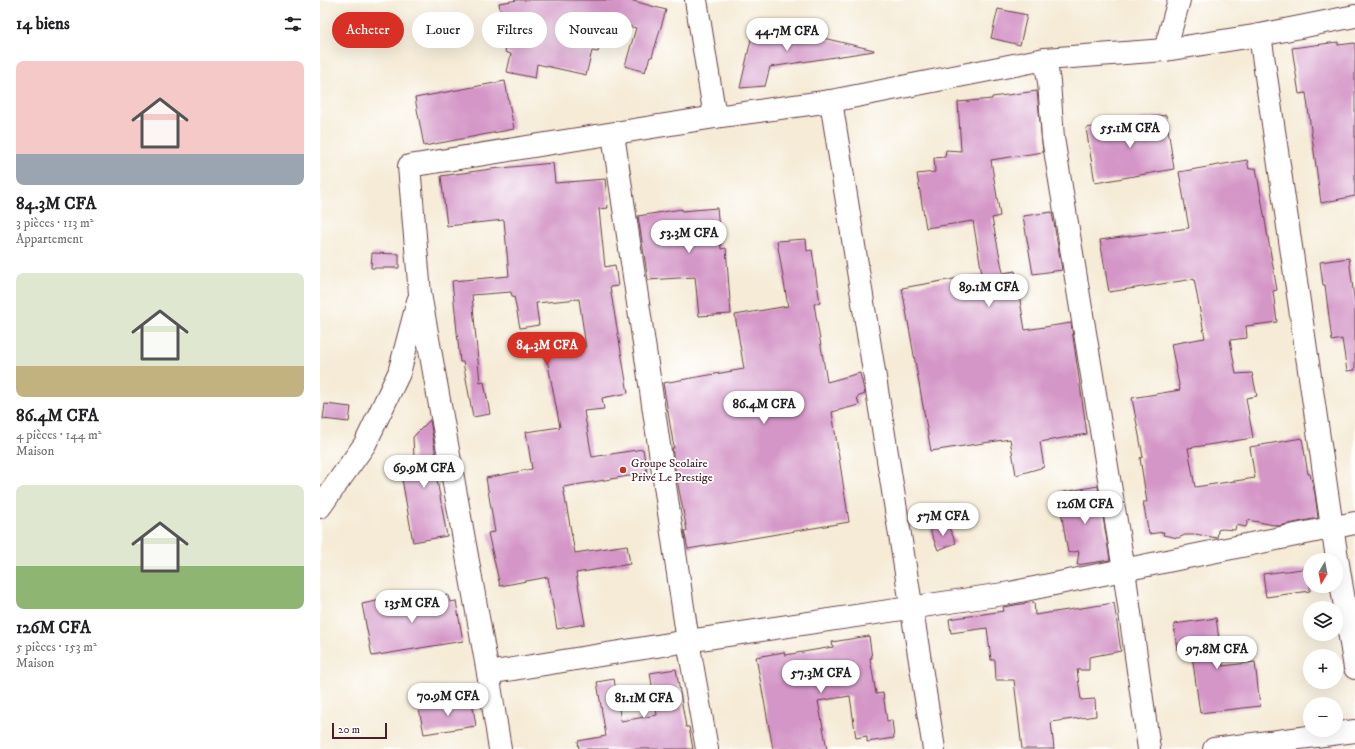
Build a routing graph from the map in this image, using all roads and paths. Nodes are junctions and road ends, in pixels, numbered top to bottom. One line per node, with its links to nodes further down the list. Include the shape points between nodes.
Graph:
1 (696, 0): 8 (street)
2 (1179, 0): 5 (street)
3 (1355, 16): 4 (street)
4 (1260, 35): 5 (street); 13 (street)
5 (1164, 50): 6 (street)
6 (1045, 59): 7 (street); 14 (street, via 1053,138)
7 (831, 101): 8 (street); 15 (street)
8 (715, 117): 9 (street)
9 (613, 134): 10 (street, via 408,166); 16 (street)
10 (420, 294): 11 (street, via 399,373 365,444); 18 (street)
11 (320, 507)
12 (1355, 523): 13 (street)
13 (1332, 527): 14 (street); 17 (street)
14 (1124, 570): 15 (street, via 1010,593); 23 (street)
15 (912, 608): 16 (street); 22 (street)
16 (688, 641): 18 (street); 21 (street)
17 (1355, 668)
18 (488, 673): 20 (street)
19 (1355, 731): 24 (street)
20 (500, 749)
21 (707, 749)
22 (934, 749)
23 (1149, 749)
24 (1214, 749)

